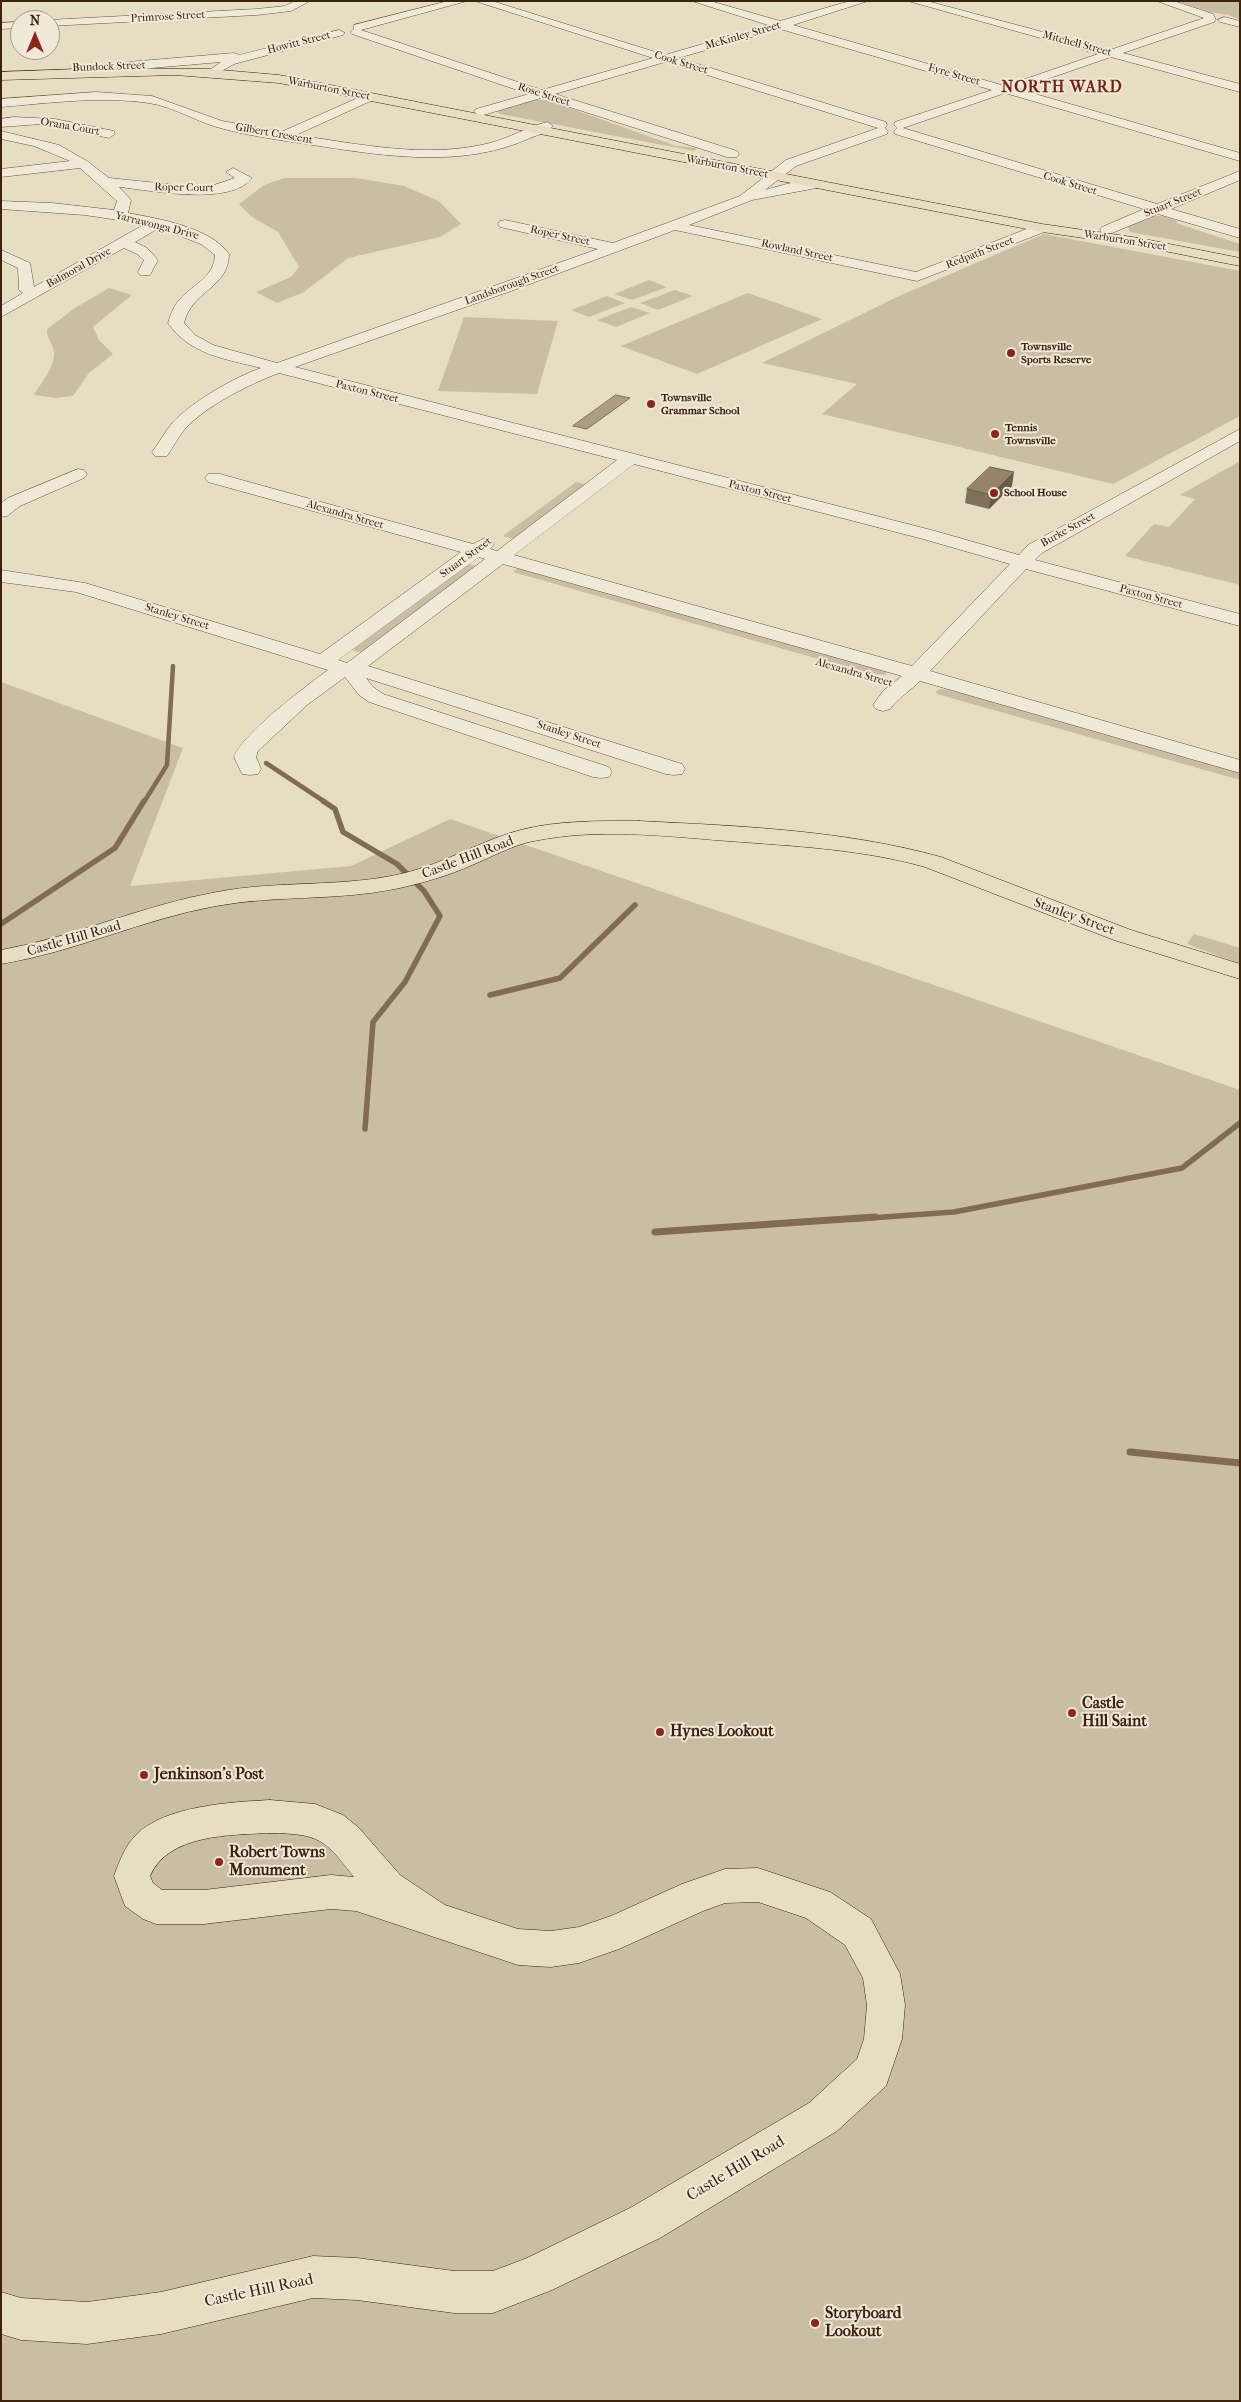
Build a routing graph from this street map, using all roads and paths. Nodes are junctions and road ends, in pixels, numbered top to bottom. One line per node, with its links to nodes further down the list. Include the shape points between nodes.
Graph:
1 (263, 1): 9 (street)
2 (305, 1): 9 (street)
3 (462, 1): 15 (street)
4 (480, 1): 19 (street, Cook Street)
5 (697, 1): 14 (street, Eyre Street)
6 (863, 1): 14 (street, McKinley Street)
7 (913, 1): 17 (street, Mitchell Street)
8 (1162, 1): 11 (street)
9 (287, 10): 10 (street); 12 (street, Primrose Street)
10 (305, 15)
11 (1210, 18): 13 (street, via 1222,16 1226,18 1224,20); 17 (street)
12 (60, 22)
13 (1240, 24)
14 (780, 25): 19 (street, McKinley Street); 25 (street, Eyre Street)
15 (357, 30): 16 (street, Howitt Street, via 336,28); 26 (street, Rose Street)
16 (260, 53): 18 (street, Howitt Street); 21 (street, Howitt Street)
17 (1112, 54): 24 (street, Mitchell Street); 25 (street)
18 (241, 58): 21 (street, Howitt Street); 22 (street, Howitt Street, via 236,63 238,66)
19 (665, 58): 26 (street, McKinley Street); 32 (street, Cook Street)
20 (128, 66): 21 (main road, Bundock Street); 21 (street, Howitt Street); 23 (main road, Bundock Street)
21 (214, 68): 22 (main road, Warburton Street); 23 (main road, Bundock Street); 27 (main road, Warburton Street)
22 (255, 71): 29 (main road, Warburton Street)
23 (1, 74)
24 (1240, 88)
25 (1006, 90): 33 (street); 38 (street, Eyre Street)
26 (540, 94): 29 (street, McKinley Street); 37 (street, Rose Street)
27 (369, 97): 31 (main road, Warburton Street); 36 (street)
28 (1, 103): 36 (street, Gilbert Crescent, via 76,96 138,98 160,102 228,126)
29 (480, 112): 31 (main road, Warburton Street)
30 (1, 123): 34 (street, Orana Court, via 48,122)
31 (542, 128): 36 (street, Gilbert Crescent, via 483,147 435,153 371,150); 41 (main road, Warburton Street)
32 (882, 128): 33 (street, Cook Street); 41 (street, Landsborough Street, via 797,160)
33 (900, 128): 48 (street, Cook Street)
34 (109, 134)
35 (1, 135): 39 (street, via 52,146)
36 (283, 136)
37 (732, 154)
38 (1240, 157)
39 (82, 164): 42 (street); 44 (street)
40 (233, 172): 44 (street, Roper Court, via 245,178 230,186 213,189 158,188)
41 (778, 173): 45 (main road, Warburton Street); 46 (street, Landsborough Street); 54 (main road, Warburton Street, via 1051,223)
42 (1, 174)
43 (1240, 176): 48 (street, Stuart Street)
44 (107, 182): 49 (street, via 124,200 122,211)
45 (817, 184): 46 (street, Landsborough Street); 53 (main road, Warburton Street)
46 (745, 199): 52 (street, Landsborough Street)
47 (1, 205): 49 (street, Yarrawonga Drive)
48 (1155, 210): 54 (street, Stuart Street); 55 (street, Cook Street)
49 (116, 215): 50 (street, Yarrawonga Drive)
50 (156, 224): 56 (street, Balmoral Drive); 65 (street, Yarrawonga Drive, via 202,237 212,242 222,254 220,271 180,307 176,323 180,329 205,348)
51 (506, 224): 57 (street, Roper Street)
52 (676, 226): 57 (street, Landsborough Street); 62 (street, Rowland Street)
53 (1042, 228): 60 (main road, Warburton Street, via 1139,242); 62 (street, Redpath Street)
54 (1107, 230): 58 (main road, Warburton Street)
55 (1240, 234)
56 (123, 243): 61 (street, via 147,253 151,260); 63 (street, Balmoral Drive)
57 (614, 248): 65 (street, Landsborough Street)
58 (1240, 253)
59 (1, 254): 63 (street, via 25,266 27,290)
60 (1240, 262)
61 (146, 272)
62 (917, 277)
63 (34, 292): 64 (street, Balmoral Drive)
64 (1, 312)
65 (278, 369): 66 (street, Landsborough Street); 68 (street, Landsborough Street, via 247,379 189,416); 69 (street, Paxton Street)
66 (224, 410)
67 (1240, 434): 77 (street, Burke Street, via 1035,549)
68 (161, 452)
69 (608, 454): 70 (street, Paxton Street); 72 (street)
70 (630, 459): 76 (street, Stuart Street); 77 (street, Paxton Street)
71 (78, 474): 74 (street, via 14,502)
72 (577, 477)
73 (214, 478): 76 (street, Alexandra Street)
74 (1, 512)
75 (498, 534): 76 (street, Stuart Street)
76 (488, 558): 80 (street, Stuart Street); 81 (street, Stuart Street); 82 (street, Alexandra Street)
77 (1022, 562): 79 (street, Paxton Street); 82 (street, Burke Street)
78 (1, 576): 80 (street, Stanley Street, via 78,587)
79 (1240, 620)
80 (322, 662): 81 (street, Stanley Street)
81 (346, 669): 85 (street, Stanley Street, via 375,673); 86 (street, Stuart Street, via 300,701 248,749 245,757); 87 (street, Stanley Street, via 376,698)
82 (909, 680): 83 (street, Burke Street); 84 (street, Alexandra Street); 88 (street, Alexandra Street)
83 (883, 705)
84 (1240, 767)
85 (674, 768)
86 (250, 769)
87 (602, 772)
88 (1240, 783)
89 (912, 855): 90 (main road, Castle Hill Road, via 854,844 655,828 562,830 531,835 490,848 420,877 359,887 261,893 194,903 42,950); 91 (main road, Stanley Street, via 1085,922)
90 (1, 957)
91 (1240, 972)
92 (431, 1918): 92 (main road, Castle Hill Road, via 356,1894 331,1892 204,1907 156,1906 138,1894 132,1876 140,1855 158,1839 199,1824 254,1817 297,1816 329,1825 350,1843 387,1886); 93 (main road, Castle Hill Road, via 518,1947 551,1949 579,1945 725,1886 758,1885 817,1904 858,1932 881,1974 886,2005 883,2039 872,2072 823,2117 645,2222 536,2275 493,2292 454,2292 357,2279 313,2278 161,2313 87,2323 21,2319)
93 (1, 2313)

